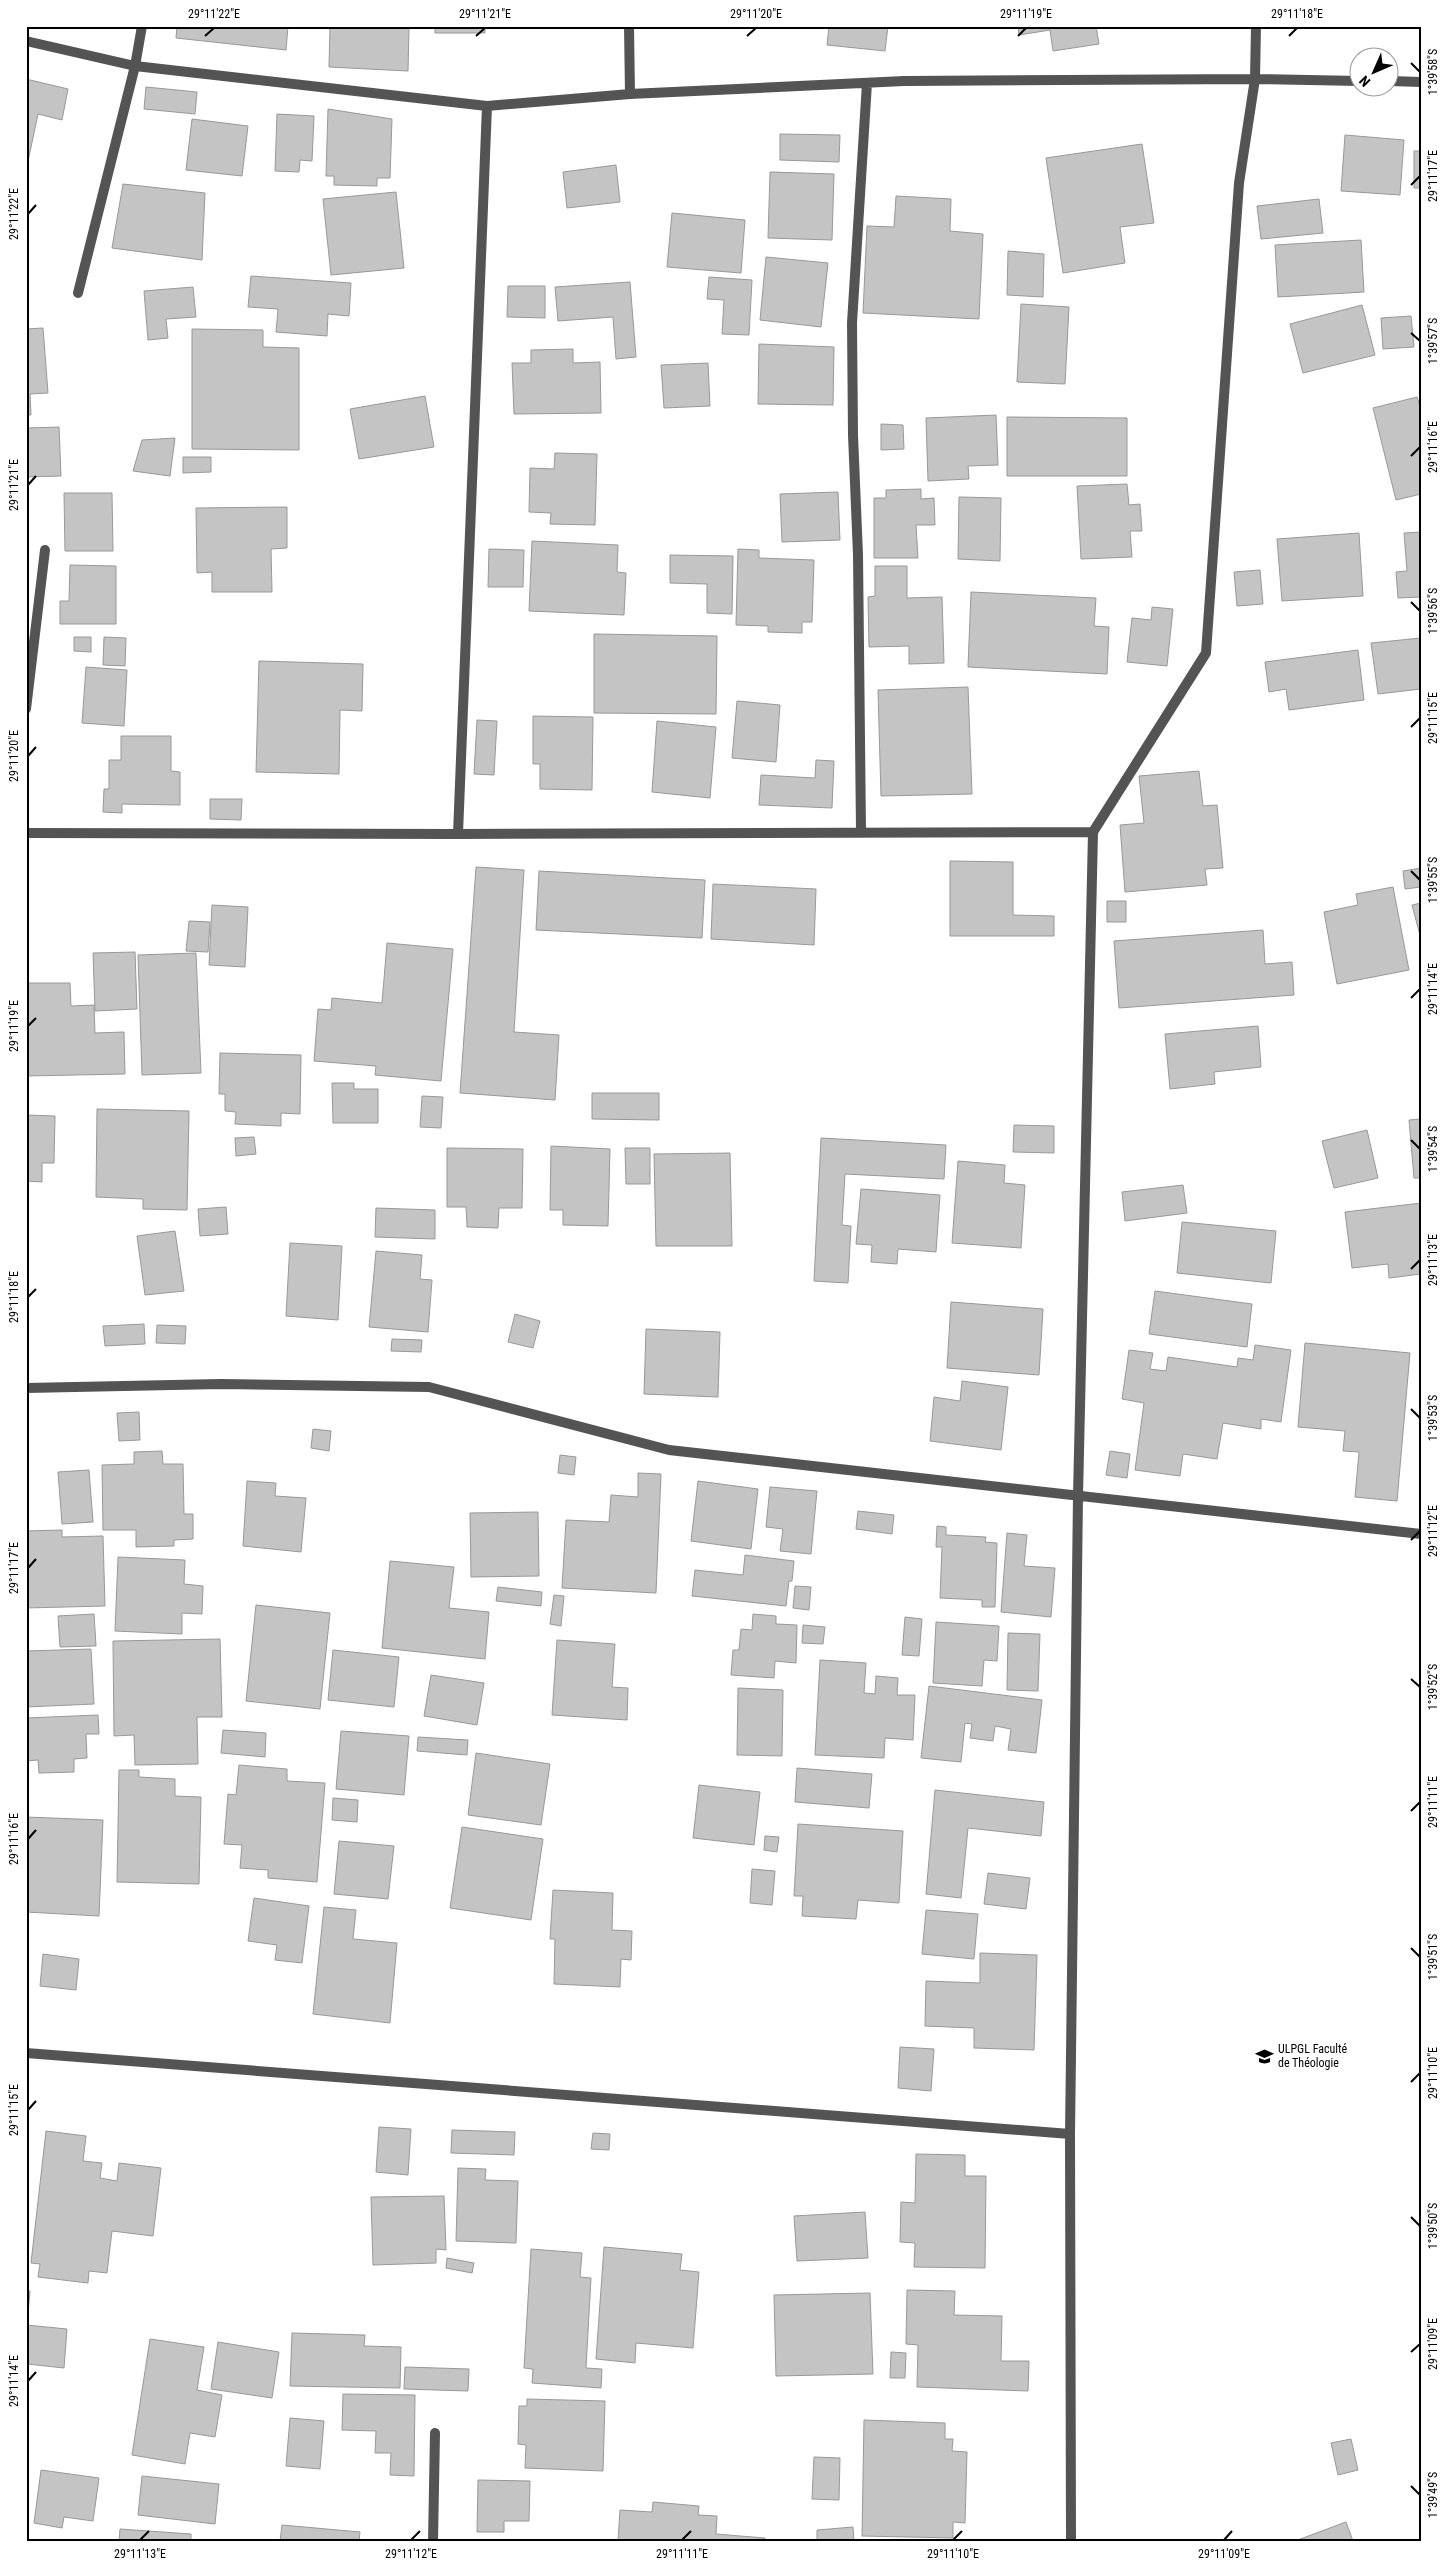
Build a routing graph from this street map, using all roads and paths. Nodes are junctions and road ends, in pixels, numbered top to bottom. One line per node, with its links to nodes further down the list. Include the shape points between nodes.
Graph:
1 (142, 26): 5 (street)
2 (629, 26): 11 (street)
3 (1256, 26): 6 (street)
4 (26, 41): 5 (street)
5 (135, 66): 12 (street); 13 (street)
6 (1255, 79): 7 (street); 10 (street); 17 (street, via 1239,183 1206,653)
7 (1350, 81)
8 (1400, 81): 9 (street)
9 (1421, 82)
10 (867, 83): 11 (street); 16 (street, via 852,323)
11 (630, 94): 12 (street)
12 (487, 106): 19 (street)
13 (78, 293)
14 (45, 550): 15 (street)
15 (26, 709)
16 (862, 831): 17 (street); 19 (street)
17 (1093, 832): 21 (street)
18 (26, 833): 19 (street)
19 (458, 834)
20 (26, 1388): 21 (street, via 221,1384 429,1387 670,1450)
21 (1078, 1496): 22 (street); 24 (street)
22 (1421, 1534)
23 (26, 2053): 24 (street)
24 (1070, 2134): 27 (street)
25 (435, 2433): 26 (street)
26 (433, 2541)
27 (1070, 2541)

